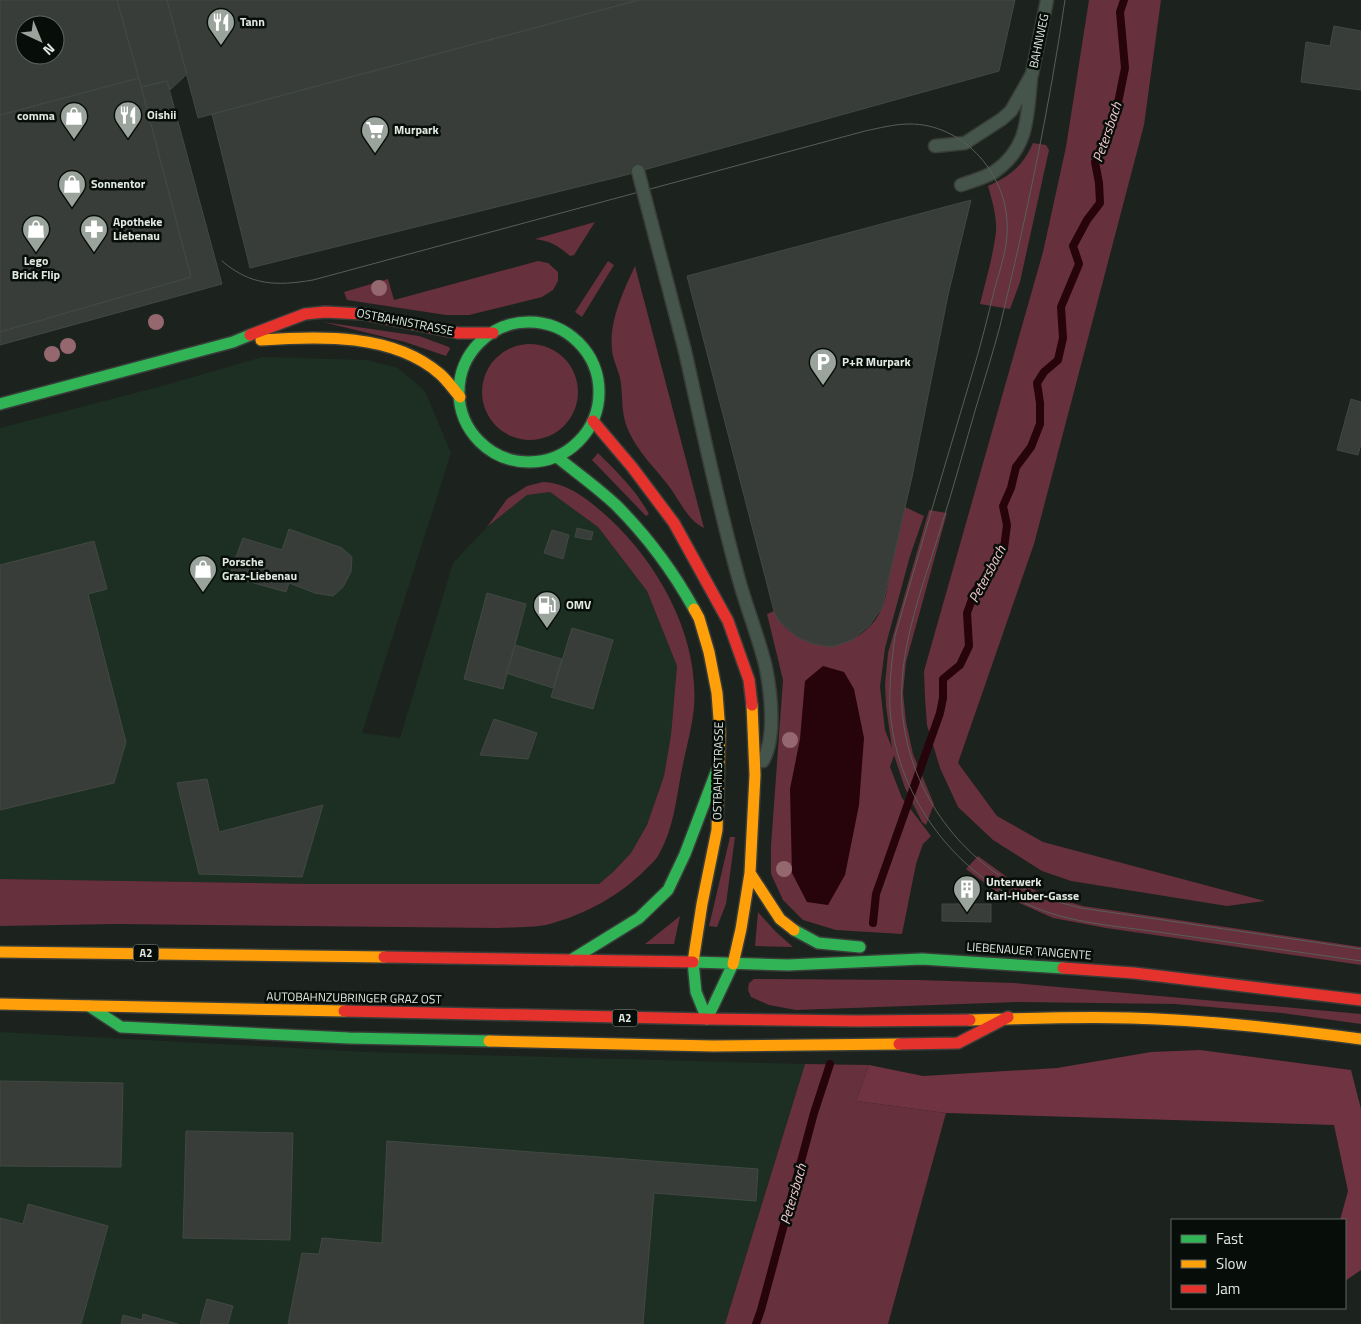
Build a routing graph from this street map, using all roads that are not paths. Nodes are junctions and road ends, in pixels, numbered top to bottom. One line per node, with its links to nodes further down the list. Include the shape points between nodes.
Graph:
1 (1047, 0): 2 (lane, BAHNWEG)
2 (1032, 74): 3 (lane, BAHNWEG, via 1011,111 1002,119 965,143); 5 (lane, via 1025,131 1011,158 992,173)
3 (935, 146)
4 (638, 172): 13 (lane, bridge, via 685,351 739,581 766,667 771,730 767,753)
5 (961, 185)
6 (493, 333): 7 (main road, OSTBAHNSTRASSE, via 459,333 363,313 337,311 306,314); 8 (main road, OSTBAHNSTRASSE, via 467,360 461,378); 10 (main road, OSTBAHNSTRASSE, via 507,326 539,323 556,327 572,336 584,348 596,371 599,396)
7 (232, 342): 8 (main road, OSTBAHNSTRASSE, via 309,337 393,348 439,373); 9 (main road, OSTBAHNSTRASSE)
8 (460, 397): 11 (main road, OSTBAHNSTRASSE, via 471,431 495,454 527,462)
9 (0, 404)
10 (593, 422): 11 (main road, OSTBAHNSTRASSE, via 578,443); 13 (main road, via 669,516 728,621 749,680)
11 (557, 457): 12 (main road, OSTBAHNSTRASSE, via 615,504 643,533 681,585 694,609 709,652 717,693)
12 (718, 767): 19 (main road, via 668,890 639,918); 20 (main road, OSTBAHNSTRASSE, via 717,830)
13 (755, 774): 14 (main road)
14 (750, 873): 15 (main road, via 780,919 794,930 818,943); 21 (main road)
15 (871, 947)
16 (888, 949): 18 (main road)
17 (0, 952): 19 (main road, A2)
18 (922, 959): 21 (main road, LIEBENAUER TANGENTE); 22 (main road, LIEBENAUER TANGENTE, via 1134,973)
19 (571, 960): 20 (main road, A2)
20 (692, 962): 21 (main road, LIEBENAUER TANGENTE); 26 (main road, OSTBAHNSTRASSE, via 696,992)
21 (732, 964): 26 (main road)
22 (1356, 999)
23 (0, 1004): 24 (main road, AUTOBAHNZUBRINGER GRAZ OST / A2)
24 (89, 1006): 25 (main road, via 121,1027 349,1038 712,1046 958,1044); 26 (main road, AUTOBAHNZUBRINGER GRAZ OST / A2)
25 (1008, 1017): 26 (main road, via 837,1022); 27 (main road, via 1157,1018)
26 (707, 1019)
27 (1357, 1038)

